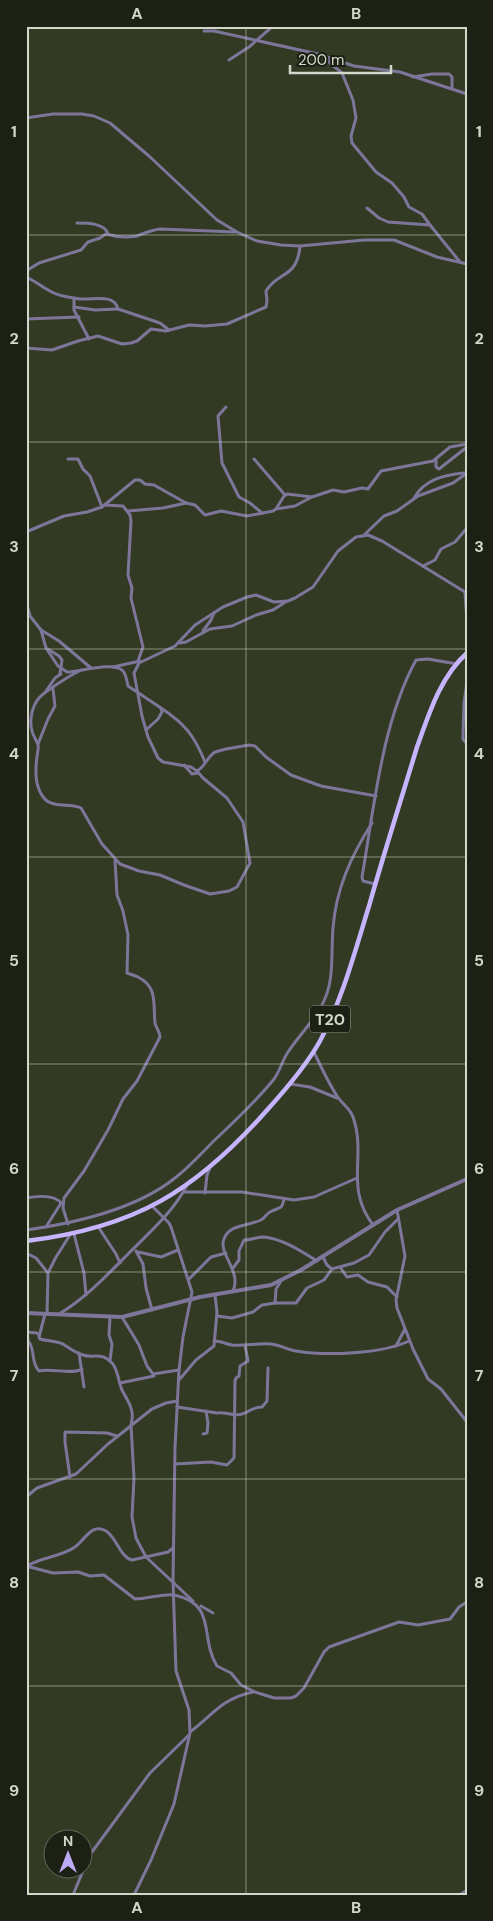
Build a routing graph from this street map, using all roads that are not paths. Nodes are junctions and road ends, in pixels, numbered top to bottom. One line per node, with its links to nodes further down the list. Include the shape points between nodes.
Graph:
1 (273, 26): 3 (street)
2 (204, 31): 3 (street)
3 (255, 41): 4 (street); 5 (street)
4 (326, 56): 6 (street, via 354,66); 12 (street, via 342,73 353,100 356,118 352,144 376,172 392,183 409,207 422,214)
5 (229, 60)
6 (413, 77): 7 (street); 7 (street, via 449,74)
7 (452, 88): 8 (street)
8 (467, 94)
9 (26, 118): 13 (street, via 82,114 110,123 217,220)
10 (367, 208): 12 (street, via 388,222)
11 (77, 223): 14 (street, via 103,226)
12 (430, 225): 16 (street)
13 (237, 232): 14 (street, via 160,229 116,238); 15 (street, via 256,241)
14 (108, 234): 18 (street, via 88,242 81,250 39,263)
15 (300, 246): 16 (street, via 394,240); 25 (street, via 298,259 289,272 266,291 267,304 262,309 227,324 189,325)
16 (460, 262): 17 (street)
17 (467, 264)
18 (26, 271)
19 (26, 277): 20 (street, via 55,294)
20 (74, 298): 21 (street); 22 (street, via 112,300)
21 (74, 308): 22 (street); 23 (street)
22 (118, 309): 25 (street, via 163,324)
23 (78, 317): 24 (street); 26 (street)
24 (26, 319)
25 (169, 331): 26 (street, via 151,329 136,341 126,344 98,336)
26 (89, 339): 27 (street, via 52,350)
27 (26, 348)
28 (226, 407): 41 (street, via 218,416 224,468 239,497)
29 (467, 445): 32 (street, via 450,448); 32 (street, via 439,469)
30 (68, 459): 38 (street, via 78,459)
31 (254, 459): 34 (street)
32 (436, 460): 35 (street, via 381,471 368,489 333,490)
33 (466, 473): 36 (street, via 453,483); 36 (street, via 441,475 419,490)
34 (285, 495): 35 (street); 39 (street)
35 (312, 498): 39 (street, via 295,506)
36 (414, 498): 44 (street, via 381,519)
37 (186, 503): 38 (street, via 159,487 137,480); 40 (street); 41 (street, via 195,505 206,516 221,511 247,516)
38 (104, 506): 40 (street, via 123,506); 43 (street, via 64,516)
39 (276, 509): 41 (street)
40 (128, 511): 56 (street, via 131,522 128,575 144,647)
41 (262, 513)
42 (467, 528): 45 (street, via 454,542 440,549 435,560)
43 (26, 532)
44 (364, 535): 45 (street, via 382,541); 48 (street, via 338,551 313,587)
45 (422, 567): 46 (street)
46 (466, 591): 50 (street)
47 (26, 601): 51 (street, via 30,616)
48 (288, 601): 49 (street, via 274,602 259,595 251,596); 52 (street, via 240,623)
49 (214, 612): 52 (street); 53 (street, via 195,625)
50 (467, 622)
51 (41, 630): 54 (street); 61 (street)
52 (202, 631): 53 (street, via 186,642)
53 (178, 643): 57 (street)
54 (46, 648): 63 (street); 63 (street, via 62,660)
55 (467, 653): 59 (main road, T20)
56 (138, 661): 57 (street); 58 (street)
57 (143, 661): 64 (street)
58 (133, 662): 60 (street); 64 (street)
59 (457, 664): 75 (street, via 416,660 393,715); 78 (main road, T20, via 448,675 426,721)
60 (112, 667): 61 (street); 68 (street, via 123,670 128,686)
61 (92, 669): 62 (street)
62 (81, 670): 63 (street); 66 (street)
63 (61, 672): 67 (street)
64 (134, 673): 68 (street)
65 (467, 682): 72 (street, via 463,735)
66 (53, 689): 67 (street); 71 (street, via 55,706)
67 (46, 692): 71 (street, via 38,698 31,722)
68 (136, 694): 69 (street); 70 (street)
69 (161, 708): 70 (street, via 160,716); 73 (street, via 184,725)
70 (146, 730): 74 (street, via 160,761 184,765 192,774)
71 (38, 744): 77 (street, via 36,776 43,796 51,803 81,808)
72 (467, 744)
73 (206, 762): 74 (street); 75 (street, via 222,749 252,745 291,775 321,786)
74 (198, 772): 77 (street, via 227,798 244,826 250,863 239,885 229,891 206,893 160,874 129,868)
75 (376, 796): 76 (street)
76 (372, 823): 78 (street, via 362,877 363,881); 95 (street, via 351,859 337,899 327,995 288,1052 274,1079 234,1123 175,1179 137,1200)
77 (115, 860): 90 (street, via 116,890 128,935 126,972 142,980 153,991 155,1022 160,1037 149,1061)
78 (375, 884): 79 (main road, T20, via 344,985)
79 (314, 1052): 80 (main road, T20); 81 (street)
80 (290, 1084): 81 (street, via 310,1087); 82 (main road, T20)
81 (337, 1098): 83 (street, via 348,1108 356,1126)
82 (210, 1168): 85 (main road, T20); 87 (street)
83 (356, 1178): 89 (street, via 314,1197); 96 (street, via 361,1202)
84 (467, 1179): 92 (street)
85 (187, 1185): 86 (street); 91 (main road, T20)
86 (184, 1192): 87 (street); 93 (street)
87 (205, 1193): 89 (street, via 242,1192)
88 (26, 1198): 90 (street, via 58,1199)
89 (284, 1200): 105 (street, via 263,1219 229,1231 223,1241)
90 (62, 1204): 95 (street); 97 (street)
91 (152, 1206): 93 (street); 98 (main road, T20)
92 (397, 1210): 94 (street); 96 (street)
93 (164, 1217): 102 (street); 103 (street, via 171,1227)
94 (398, 1219): 109 (street, via 369,1255); 118 (street, via 405,1256)
95 (68, 1224): 97 (street)
96 (373, 1225): 106 (street)
97 (45, 1227): 99 (street)
98 (99, 1228): 100 (main road, T20); 108 (street)
99 (26, 1230)
100 (72, 1235): 101 (main road, T20); 112 (street); 116 (street, via 84,1273)
101 (26, 1241)
102 (135, 1250): 103 (street, via 161,1257); 108 (street); 121 (street, via 143,1264)
103 (178, 1250): 113 (street)
104 (26, 1253): 112 (street, via 36,1258)
105 (226, 1253): 110 (street); 113 (street, via 208,1259)
106 (322, 1257): 107 (street); 111 (street)
107 (317, 1261): 110 (street, via 272,1238 256,1238 244,1240); 114 (street)
108 (120, 1262): 116 (street)
109 (340, 1267): 111 (street); 118 (street, via 348,1277 358,1275 368,1282 387,1287)
110 (233, 1269): 115 (street, via 236,1282)
111 (332, 1269): 120 (street, via 324,1280 306,1288 297,1303)
112 (48, 1273): 123 (street)
113 (189, 1279): 119 (street)
114 (281, 1281): 115 (street); 120 (street)
115 (233, 1291): 117 (street)
116 (86, 1295): 124 (street)
117 (215, 1295): 119 (street); 125 (street)
118 (397, 1297): 128 (street, via 397,1308)
119 (191, 1299): 121 (street); 139 (street)
120 (275, 1303): 125 (street, via 232,1318)
121 (152, 1310): 127 (street)
122 (26, 1312): 123 (street)
123 (46, 1314): 124 (street); 130 (street)
124 (59, 1314): 126 (street)
125 (217, 1316): 131 (street)
126 (110, 1317): 127 (street); 136 (street)
127 (122, 1317): 140 (street, via 140,1345 147,1366)
128 (405, 1328): 132 (street); 134 (street)
129 (27, 1332): 130 (street); 138 (street, via 34,1364 39,1371 74,1373)
130 (40, 1335): 135 (street, via 42,1340 61,1344)
131 (214, 1341): 133 (street); 141 (street, via 213,1348 196,1360)
132 (410, 1341): 134 (street); 148 (street, via 428,1379 441,1389)
133 (245, 1345): 134 (street, via 274,1344 296,1351 326,1354); 147 (street, via 248,1361 240,1366 240,1376 235,1378)
134 (396, 1346)
135 (79, 1353): 136 (street, via 98,1355); 138 (street)
136 (110, 1361): 142 (street)
137 (268, 1368): 147 (street, via 266,1404)
138 (82, 1370): 143 (street)
139 (179, 1370): 140 (street); 141 (street)
140 (156, 1375): 142 (street)
141 (178, 1380): 144 (street)
142 (120, 1383): 149 (street, via 131,1406)
143 (84, 1387)
144 (177, 1402): 145 (street); 149 (street, via 156,1406)
145 (177, 1407): 146 (street); 152 (street)
146 (206, 1411): 147 (street); 150 (street, via 208,1430)
147 (236, 1414): 152 (street, via 235,1456 229,1464)
148 (467, 1422)
149 (131, 1424): 151 (street); 156 (street, via 133,1525 139,1548)
150 (203, 1434)
151 (117, 1436): 153 (street); 153 (street, via 111,1433 65,1432)
152 (175, 1464): 155 (street)
153 (70, 1477): 154 (street, via 37,1488)
154 (26, 1498)
155 (174, 1547): 156 (street, via 168,1552); 158 (street)
156 (146, 1557): 157 (street, via 128,1559 111,1535 99,1530 89,1532 72,1549); 158 (street)
157 (26, 1566): 159 (street, via 53,1573 104,1575 135,1599)
158 (172, 1581): 159 (street); 161 (street)
159 (173, 1594): 161 (street); 164 (street, via 176,1671 188,1704)
160 (467, 1602): 163 (street, via 450,1619 418,1625 399,1622 329,1647 296,1696 274,1698)
161 (198, 1605): 162 (street); 163 (street, via 217,1666)
162 (213, 1613)
163 (255, 1692): 164 (street, via 221,1704)
164 (189, 1734): 166 (street, via 150,1773 89,1856); 167 (street, via 174,1804)
165 (467, 1890): 168 (street)
166 (73, 1895)
167 (134, 1895)
168 (460, 1895)

